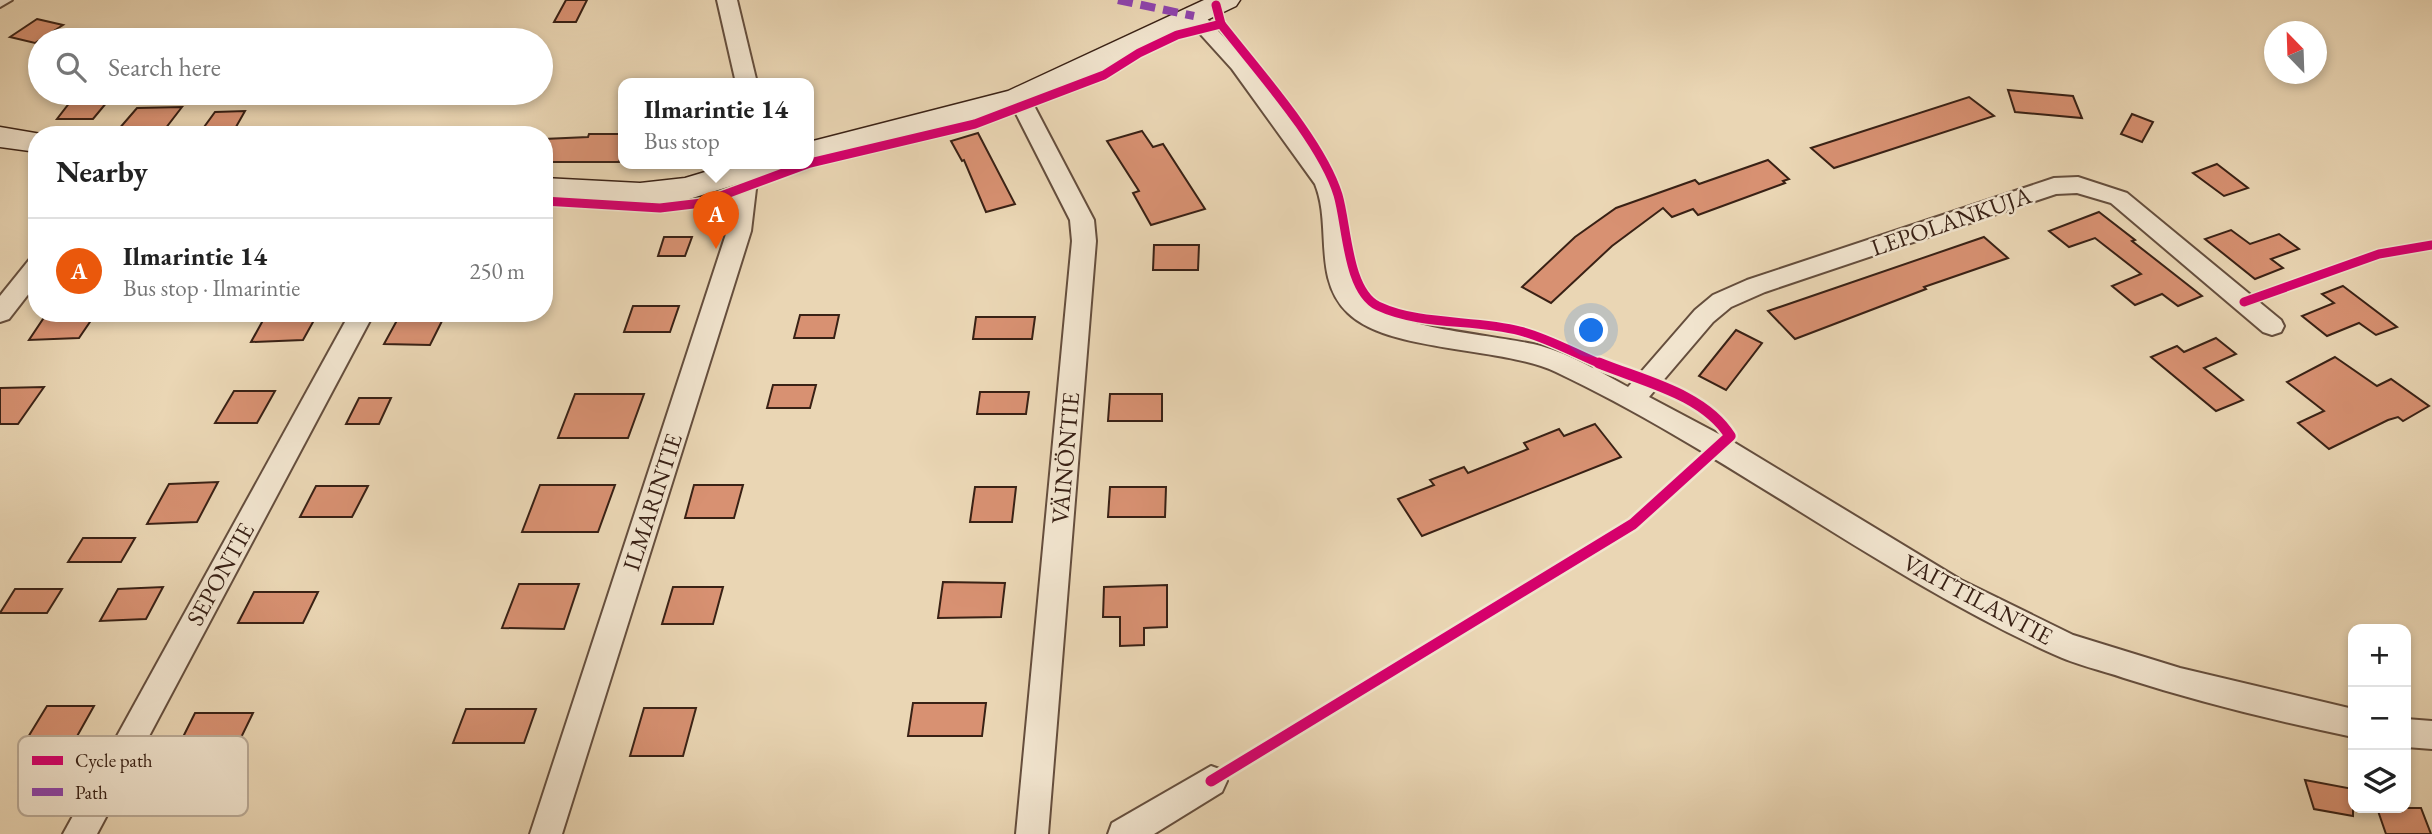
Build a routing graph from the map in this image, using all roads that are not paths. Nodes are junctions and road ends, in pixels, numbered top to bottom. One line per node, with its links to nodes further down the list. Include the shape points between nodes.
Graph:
1 (727, 0): 4 (street)
2 (1226, 0): 3 (street)
3 (1194, 16): 5 (street); 16 (street, VAITTILANTIE, via 1221,42 1328,188 1342,285 1356,308 1375,319 1420,332 1537,352)
4 (746, 78)
5 (1019, 98): 8 (street); 23 (street, VÄINÖNTIE, via 1082,219 1084,242)
6 (0, 137): 7 (street)
7 (28, 141)
8 (814, 151)
9 (747, 169): 11 (street, via 686,189 640,194)
10 (757, 169): 22 (street, ILMARINTIE, via 745,189 739,231)
11 (553, 189)
12 (28, 277): 13 (street)
13 (0, 313)
14 (357, 322): 18 (street, SEPONTIE)
15 (2272, 326): 16 (street, LEPOLANKUJA, via 2119,198 2078,184 2054,186 1722,301)
16 (1633, 399): 17 (street, VAITTILANTIE, via 1721,447 1951,589 2066,646 2180,682)
17 (2348, 722)
18 (132, 736)
19 (1211, 781): 24 (street)
20 (89, 816): 21 (street, SEPONTIE)
21 (79, 834)
22 (546, 834)
23 (1032, 834)
24 (1124, 834)

